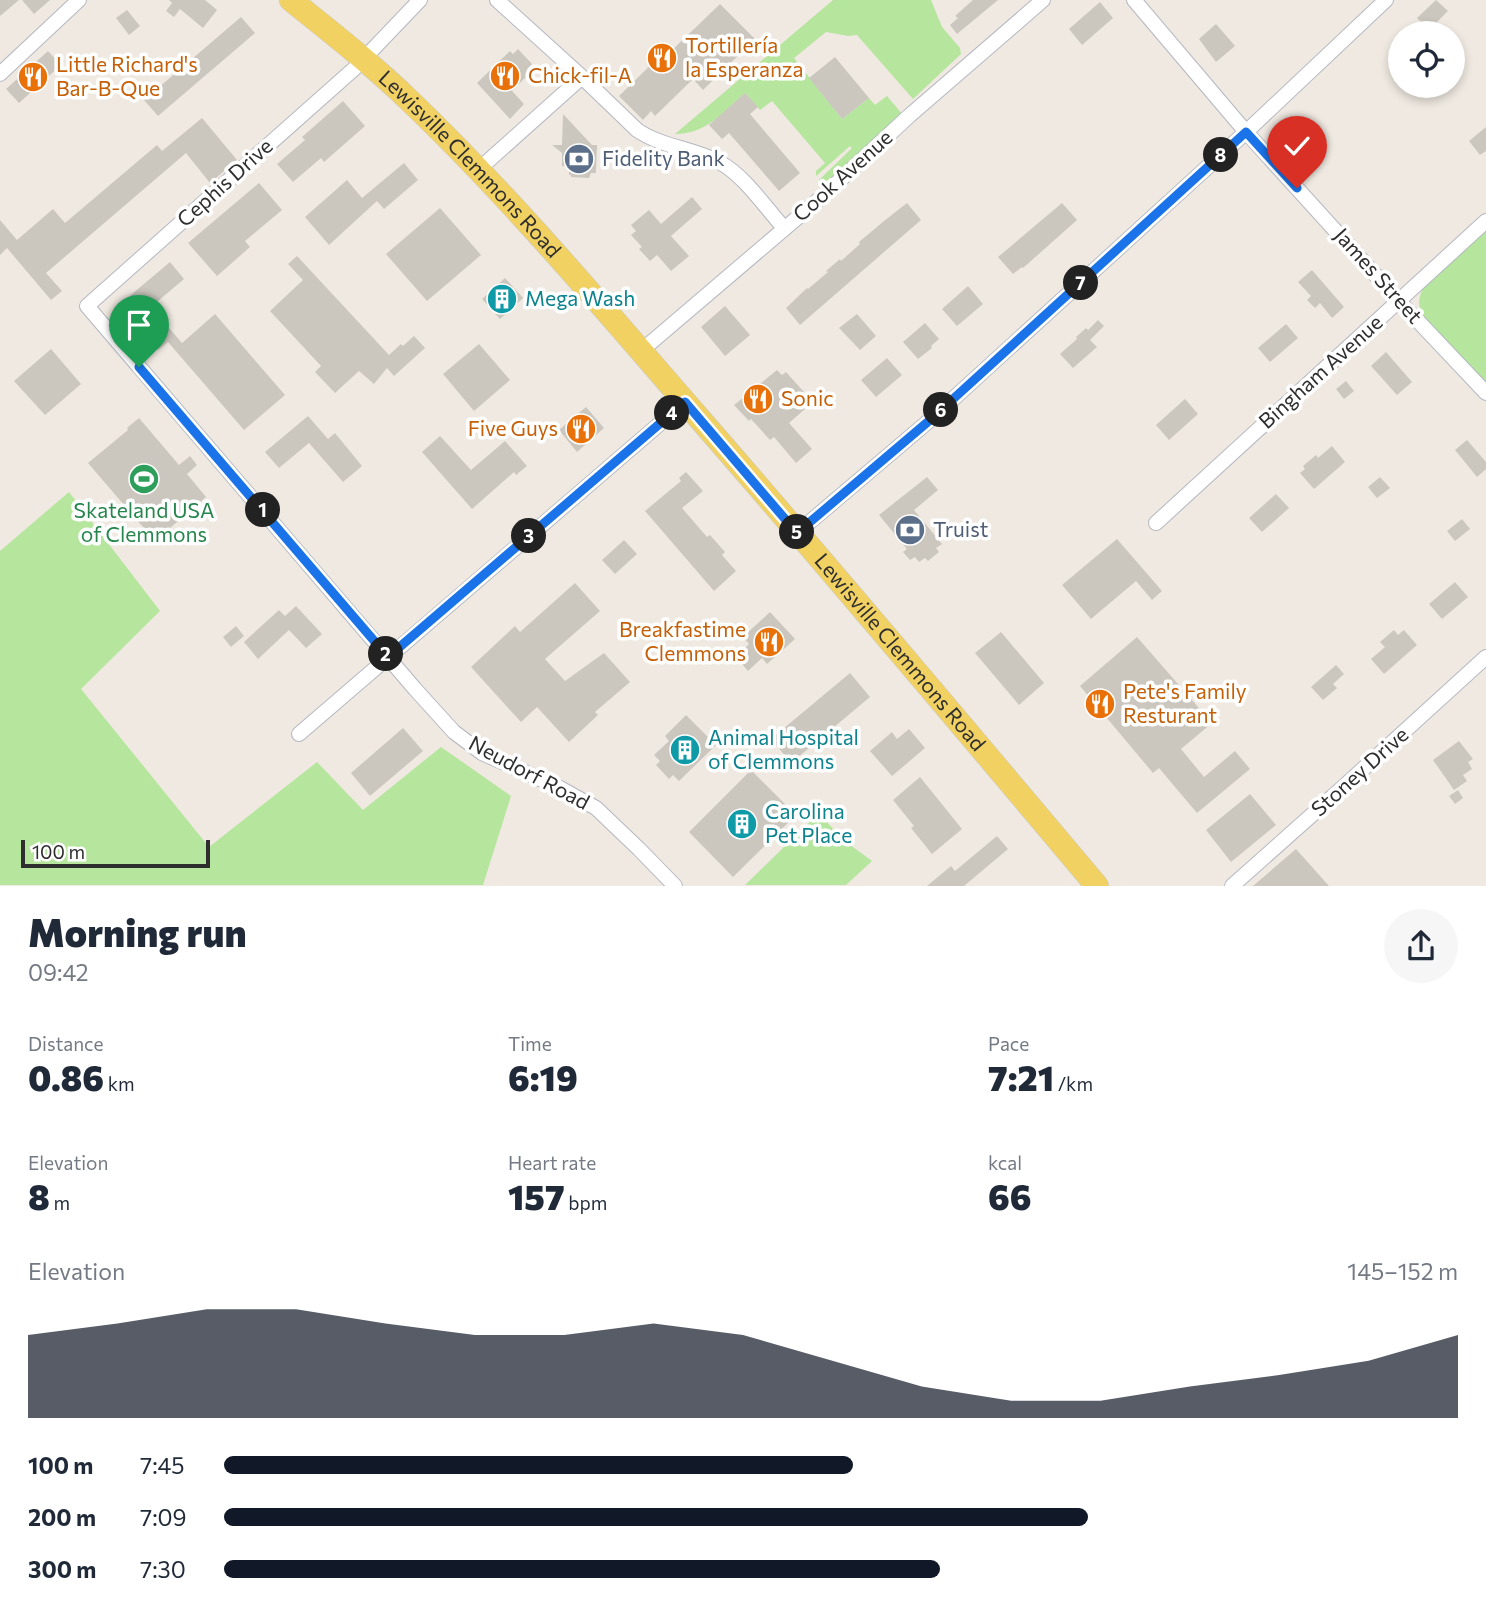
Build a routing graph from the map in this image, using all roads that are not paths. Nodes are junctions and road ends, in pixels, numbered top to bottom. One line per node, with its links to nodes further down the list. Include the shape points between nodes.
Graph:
1 (79, 0): 9 (street)
2 (292, 0): 8 (main road, Lewisville Clemmons Road)
3 (420, 0): 8 (street, Cephis Drive)
4 (497, 0): 10 (street)
5 (1044, 0): 14 (street, Cook Avenue)
6 (1133, 0): 11 (street, James Street)
7 (1386, 0): 11 (street)
8 (363, 59): 12 (main road, Lewisville Clemmons Road); 16 (street, Cephis Drive)
9 (0, 74)
10 (582, 76): 12 (street); 14 (street, via 647,137 729,167)
11 (1246, 132): 15 (street, James Street); 21 (street, via 930,420)
12 (478, 170): 17 (main road, Lewisville Clemmons Road)
13 (1486, 221): 15 (street, Bingham Avenue)
14 (784, 228): 17 (street, Cook Avenue)
15 (1399, 300): 18 (street, James Street); 20 (street, Bingham Avenue)
16 (87, 306): 22 (street, Neudorf Road)
17 (641, 351): 19 (main road, Lewisville Clemmons Road)
18 (1486, 393)
19 (685, 402): 21 (main road, Lewisville Clemmons Road); 22 (street)
20 (1156, 523)
21 (797, 533): 26 (main road, Lewisville Clemmons Road)
22 (388, 657): 24 (street); 25 (street, Neudorf Road, via 454,732 482,753 596,808)
23 (1486, 657): 27 (street, Stoney Drive)
24 (299, 734)
25 (675, 886)
26 (1097, 886)
27 (1232, 886)

